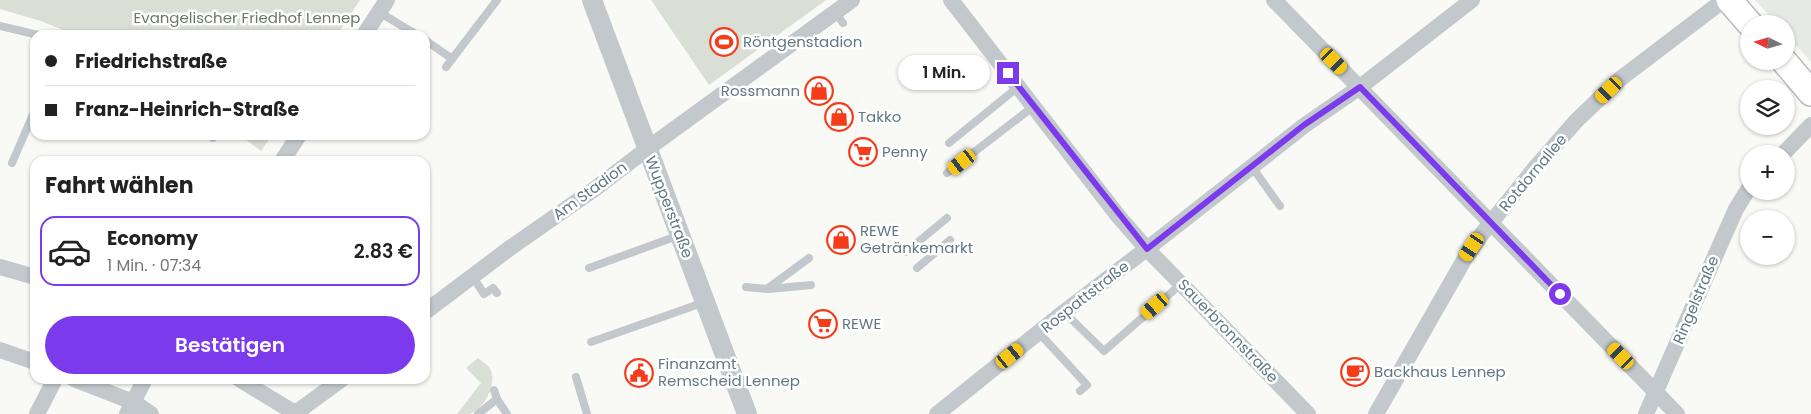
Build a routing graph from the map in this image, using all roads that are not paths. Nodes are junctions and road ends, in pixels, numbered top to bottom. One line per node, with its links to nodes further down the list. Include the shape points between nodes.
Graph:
1 (497, 0): 16 (lane)
2 (592, 0): 28 (street, Wupperstraße)
3 (852, 0): 28 (street, Am Stadion, via 839,18)
4 (951, 0): 19 (street, Sauerbronnstraße)
5 (1274, 0): 20 (street)
6 (1472, 0): 20 (street, Rospattstraße)
7 (1724, 0): 36 (street, Rotdornallee, via 1620,79 1576,122)
8 (1730, 0): 10 (main road)
9 (383, 6): 12 (street); 13 (lane)
10 (1742, 15)
11 (0, 26): 14 (lane)
12 (367, 30)
13 (411, 30)
14 (30, 33)
15 (430, 43): 16 (lane)
16 (452, 58): 17 (lane)
17 (446, 67)
18 (1792, 70): 21 (main road)
19 (1018, 86): 22 (street, Sauerbronnstraße); 26 (lane)
20 (1360, 87): 31 (street, Rospattstraße, via 1304,125); 36 (street)
21 (1811, 93)
22 (1034, 106): 32 (lane); 39 (street, Sauerbronnstraße)
23 (30, 122): 30 (lane)
24 (1811, 125): 27 (street)
25 (296, 140): 29 (street)
26 (949, 143)
27 (1792, 145)
28 (647, 149): 37 (street, Wupperstraße); 46 (street, Am Stadion)
29 (285, 156)
30 (12, 163)
31 (1252, 167): 34 (lane); 39 (street, Rospattstraße)
32 (947, 173)
33 (1742, 200): 67 (street, Ringelstraße)
34 (1280, 206)
35 (947, 218): 40 (lane)
36 (1491, 223): 67 (street); 79 (street, Rotdornallee, via 1464,260)
37 (680, 235): 43 (lane); 52 (street, Wupperstraße)
38 (950, 240): 44 (lane)
39 (1147, 249): 47 (street, Sauerbronnstraße); 54 (street, Rospattstraße)
40 (906, 252)
41 (809, 258): 50 (lane)
42 (0, 267): 45 (street)
43 (589, 268)
44 (917, 268)
45 (30, 276)
46 (473, 277): 51 (lane, via 484,294 493,288); 53 (street, Am Stadion)
47 (1181, 284): 54 (lane, via 1104,352); 78 (street, Sauerbronnstraße)
48 (811, 285): 50 (lane)
49 (746, 287): 50 (lane)
50 (767, 289)
51 (497, 293)
52 (705, 302): 56 (lane); 76 (street, Wupperstraße)
53 (430, 308)
54 (1064, 312): 55 (street, Rospattstraße)
55 (1039, 333): 66 (lane, via 1087,384); 77 (street, Rospattstraße)
56 (591, 342)
57 (0, 350): 58 (street)
58 (30, 360)
59 (576, 378): 75 (lane)
60 (52, 384): 71 (street)
61 (84, 384): 69 (street)
62 (142, 384): 69 (street)
63 (247, 384): 70 (street)
64 (336, 384): 70 (street)
65 (494, 390): 68 (lane)
66 (1080, 391)
67 (1656, 392): 80 (street, Ringelstraße); 81 (street)
68 (497, 399): 73 (lane); 74 (lane)
69 (130, 408): 72 (street)
70 (298, 413)
71 (37, 414)
72 (151, 414)
73 (478, 414)
74 (507, 414)
75 (587, 414)
76 (747, 414)
77 (936, 414)
78 (1308, 414)
79 (1376, 414)
80 (1646, 414)
81 (1677, 414)

